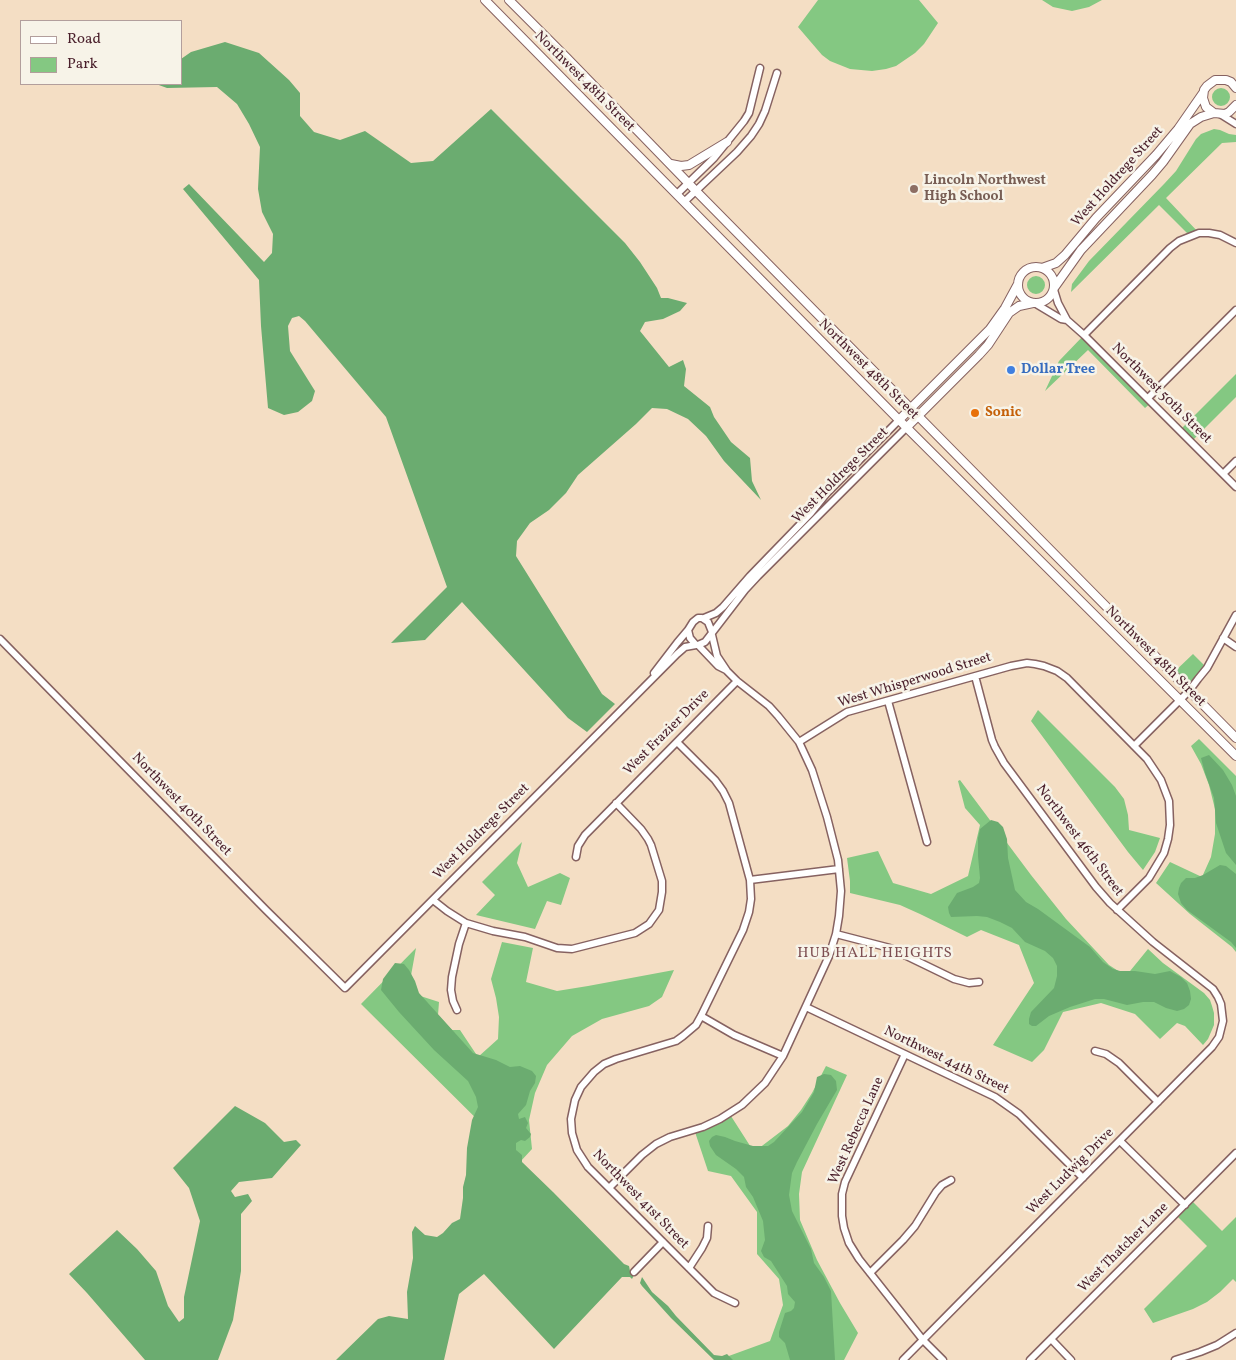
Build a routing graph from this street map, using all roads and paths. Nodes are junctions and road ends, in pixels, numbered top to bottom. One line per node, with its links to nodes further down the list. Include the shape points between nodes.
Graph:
1 (485, 0): 16 (main road, Northwest 48th Street)
2 (508, 0): 13 (main road, Northwest 48th Street)
3 (760, 68): 12 (street, via 749,113)
4 (777, 73): 15 (street, via 755,130)
5 (1236, 79): 6 (main road)
6 (1226, 80): 7 (main road); 8 (main road, West Holdrege Street, via 1210,82)
7 (1236, 88)
8 (1203, 93): 10 (main road, via 1206,107); 19 (main road, West Holdrege Street, via 1156,155 1065,255 1056,263)
9 (1236, 105): 10 (main road, West Holdrege Street, via 1230,112)
10 (1217, 114): 11 (street); 21 (main road, West Holdrege Street, via 1201,117 1190,124 1152,175 1081,250)
11 (1236, 124)
12 (727, 142): 13 (main road, via 689,165); 14 (street)
13 (670, 164): 14 (main road, Northwest 48th Street)
14 (689, 183): 15 (main road, Northwest 48th Street); 16 (street)
15 (696, 191): 17 (street); 27 (main road, Northwest 48th Street)
16 (676, 194): 17 (main road, Northwest 48th Street)
17 (684, 202): 29 (main road, Northwest 48th Street)
18 (1236, 242): 25 (street, via 1220,235 1199,233 1175,244)
19 (1042, 268): 20 (main road, via 1025,271); 21 (main road, via 1050,274)
20 (1018, 284): 22 (main road, via 1024,298); 27 (main road, West Holdrege Street, via 990,329)
21 (1054, 289): 22 (main road, via 1047,300); 24 (street, Northwest 50th Street)
22 (1034, 304): 24 (street, Northwest 50th Street); 28 (main road, West Holdrege Street, via 1020,306 1010,313 984,350)
23 (1236, 310): 26 (street)
24 (1067, 320): 25 (street, Northwest 50th Street)
25 (1084, 335): 26 (street, Northwest 50th Street)
26 (1148, 398): 32 (street, Northwest 50th Street)
27 (911, 408): 28 (main road, Northwest 48th Street); 29 (main road, West Holdrege Street)
28 (919, 416): 30 (main road, West Holdrege Street); 45 (main road, Northwest 48th Street)
29 (899, 420): 30 (main road, Northwest 48th Street); 35 (street, West Holdrege Street, via 723,607)
30 (907, 428): 37 (street, West Holdrege Street, via 758,576); 48 (main road, Northwest 48th Street)
31 (1236, 461): 32 (street)
32 (1223, 474): 33 (street, Northwest 50th Street)
33 (1236, 487)
34 (1236, 615): 39 (street)
35 (704, 618): 36 (street, via 698,618); 37 (street)
36 (688, 630): 40 (street); 46 (street, West Holdrege Street)
37 (712, 633): 40 (street, via 705,642); 42 (street, via 717,656)
38 (0, 638): 64 (street, Northwest 40th Street)
39 (1223, 638): 41 (street); 45 (street, via 1207,668)
40 (697, 645): 42 (street); 46 (street, West Holdrege Street, via 682,650)
41 (1236, 647)
42 (727, 671): 44 (street)
43 (975, 676): 47 (street, West Whisperwood Street); 52 (street, West Whisperwood Street, via 1021,664 1036,664 1057,671); 60 (street, Northwest 46th Street, via 992,740 1001,758 1096,887)
44 (737, 681): 50 (street, West Frazier Drive); 51 (street, via 774,712)
45 (1189, 691): 48 (street); 49 (main road, Northwest 48th Street)
46 (637, 693): 59 (street, West Holdrege Street)
47 (888, 700): 51 (street, West Whisperwood Street, via 847,712); 55 (street)
48 (1180, 700): 52 (street); 53 (main road, Northwest 48th Street)
49 (1236, 738)
50 (677, 742): 54 (street, West Frazier Drive); 58 (street, via 715,780 726,797)
51 (799, 742): 57 (street, via 818,784)
52 (1134, 746): 60 (street, via 1161,780 1168,801 1170,825 1166,846 1156,868)
53 (1236, 756)
54 (616, 804): 56 (street, West Frazier Drive, via 584,835); 61 (street, via 648,838 662,881 658,910 642,929 628,936 564,949)
55 (928, 842)
56 (576, 857)
57 (840, 869): 58 (street); 62 (street, via 841,907)
58 (750, 880): 68 (street, via 751,899 746,920)
59 (433, 900): 61 (street); 64 (street, West Holdrege Street)
60 (1117, 910): 67 (street, Northwest 46th Street, via 1211,987)
61 (466, 923): 66 (street, via 452,977 451,990)
62 (836, 934): 63 (street, via 890,948 954,979); 65 (street)
63 (979, 982)
64 (345, 988)
65 (806, 1008): 70 (street, Northwest 44th Street); 71 (street)
66 (457, 1010)
67 (1223, 1015): 72 (street, West Ludwig Drive, via 1216,1043)
68 (702, 1016): 71 (street, via 734,1035); 77 (street, Northwest 41st Street, via 690,1031 676,1040 604,1064 584,1082 578,1093 571,1119 574,1140 588,1167)
69 (1095, 1051): 72 (street, via 1119,1063)
70 (905, 1054): 75 (street, Northwest 44th Street, via 1000,1100 1019,1114); 83 (street, West Rebecca Lane, via 858,1151 842,1194 846,1235 858,1259)
71 (783, 1056): 77 (street, via 765,1083 742,1105 712,1123 656,1144)
72 (1158, 1102): 73 (street, West Ludwig Drive)
73 (1120, 1141): 75 (street, West Ludwig Drive); 78 (street)
74 (1236, 1153): 78 (street, West Thatcher Lane)
75 (1083, 1178): 86 (street, West Ludwig Drive)
76 (951, 1180): 83 (street, via 942,1185 915,1226)
77 (609, 1188): 80 (street, Northwest 41st Street)
78 (1185, 1205): 87 (street, West Thatcher Lane)
79 (708, 1226): 81 (street, via 707,1238)
80 (664, 1242): 81 (street, Northwest 41st Street); 82 (street)
81 (689, 1268): 84 (street, Northwest 41st Street, via 714,1293)
82 (634, 1272)
83 (870, 1273): 86 (street, West Rebecca Lane)
84 (735, 1303)
85 (1236, 1333): 92 (street, via 1217,1345)
86 (923, 1340): 88 (street, West Ludwig Drive); 89 (street, West Rebecca Lane)
87 (1051, 1340): 90 (street, West Thatcher Lane); 91 (street)
88 (903, 1360)
89 (943, 1360)
90 (1030, 1360)
91 (1071, 1360)
92 (1175, 1360)

